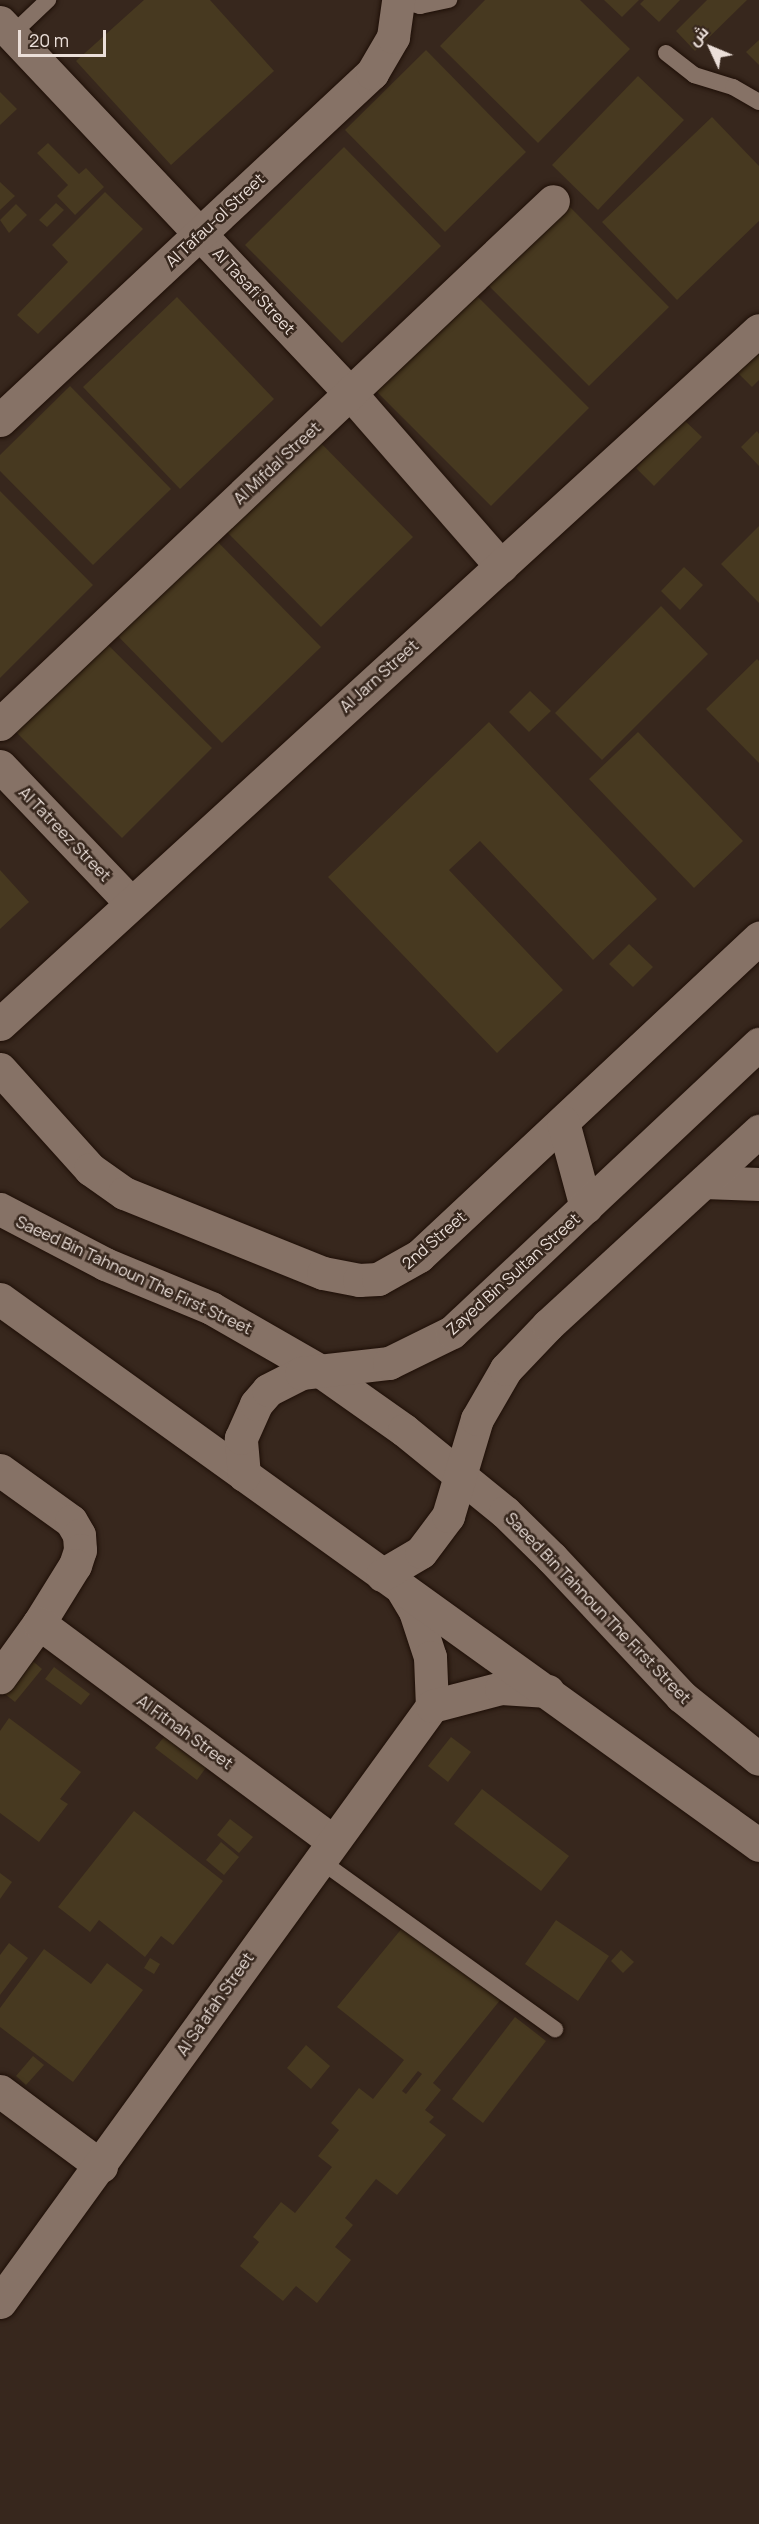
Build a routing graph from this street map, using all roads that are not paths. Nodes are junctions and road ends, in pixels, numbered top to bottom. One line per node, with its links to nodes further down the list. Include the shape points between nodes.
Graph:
1 (48, 0): 4 (lane)
2 (398, 0): 3 (lane, Al Tafau-ol Street, via 420,6); 8 (street, Al Tafau-ol Street, via 393,37 372,73)
3 (449, 0)
4 (4, 34): 8 (street, Al Tasafi Street)
5 (666, 53): 6 (lane, via 694,75 733,87)
6 (759, 102)
7 (553, 201): 10 (street, Al Mifdal Street)
8 (200, 234): 10 (street, Al Tasafi Street); 11 (street, Al Tafau-ol Street)
9 (759, 330): 12 (street, Al Jarn Street)
10 (350, 393): 12 (street, Al Tasafi Street); 13 (street, Al Mifdal Street)
11 (0, 420)
12 (501, 566): 15 (street, Al Jarn Street)
13 (0, 724)
14 (0, 766): 15 (street, Al Tatreez Street)
15 (130, 902): 17 (street, Al Jarn Street)
16 (759, 938): 20 (street, 2nd Street)
17 (0, 1024)
18 (759, 1044): 24 (street, Zayed Bin Sultan Street)
19 (0, 1069): 20 (street, 2nd Street, via 90,1168 124,1193 323,1273 359,1281 378,1279 407,1266)
20 (563, 1122): 24 (street)
21 (759, 1131): 22 (street)
22 (704, 1182): 23 (street); 29 (street, via 506,1369 477,1419)
23 (759, 1184)
24 (586, 1207): 27 (street, Zayed Bin Sultan Street, via 471,1316 432,1345 389,1363 343,1371)
25 (0, 1209): 27 (street, Saeed Bin Tahnoun The First Street, via 95,1259 211,1308)
26 (0, 1299): 30 (street)
27 (319, 1370): 29 (street, Saeed Bin Tahnoun The First Street); 30 (street, Zayed Bin Sultan Street, via 283,1379 256,1404 241,1438)
28 (0, 1470): 32 (street, via 71,1521 78,1535 80,1550 75,1565)
29 (462, 1474): 31 (street, via 448,1516 436,1535); 36 (street, Saeed Bin Tahnoun The First Street, via 552,1558 681,1696)
30 (244, 1475): 31 (street)
31 (393, 1583): 34 (street); 35 (street, via 424,1634 430,1657)
32 (39, 1623): 33 (street); 38 (street, Al Fitnah Street)
33 (0, 1677)
34 (548, 1691): 35 (street, via 501,1688); 37 (street)
35 (432, 1706): 38 (street, Al Sa'afah Street)
36 (759, 1759)
37 (759, 1845)
38 (325, 1849): 39 (lane); 41 (street, Al Sa'afah Street)
39 (555, 2030)
40 (0, 2091): 41 (street)
41 (101, 2166): 42 (street, Al Sa'afah Street)
42 (0, 2302)

